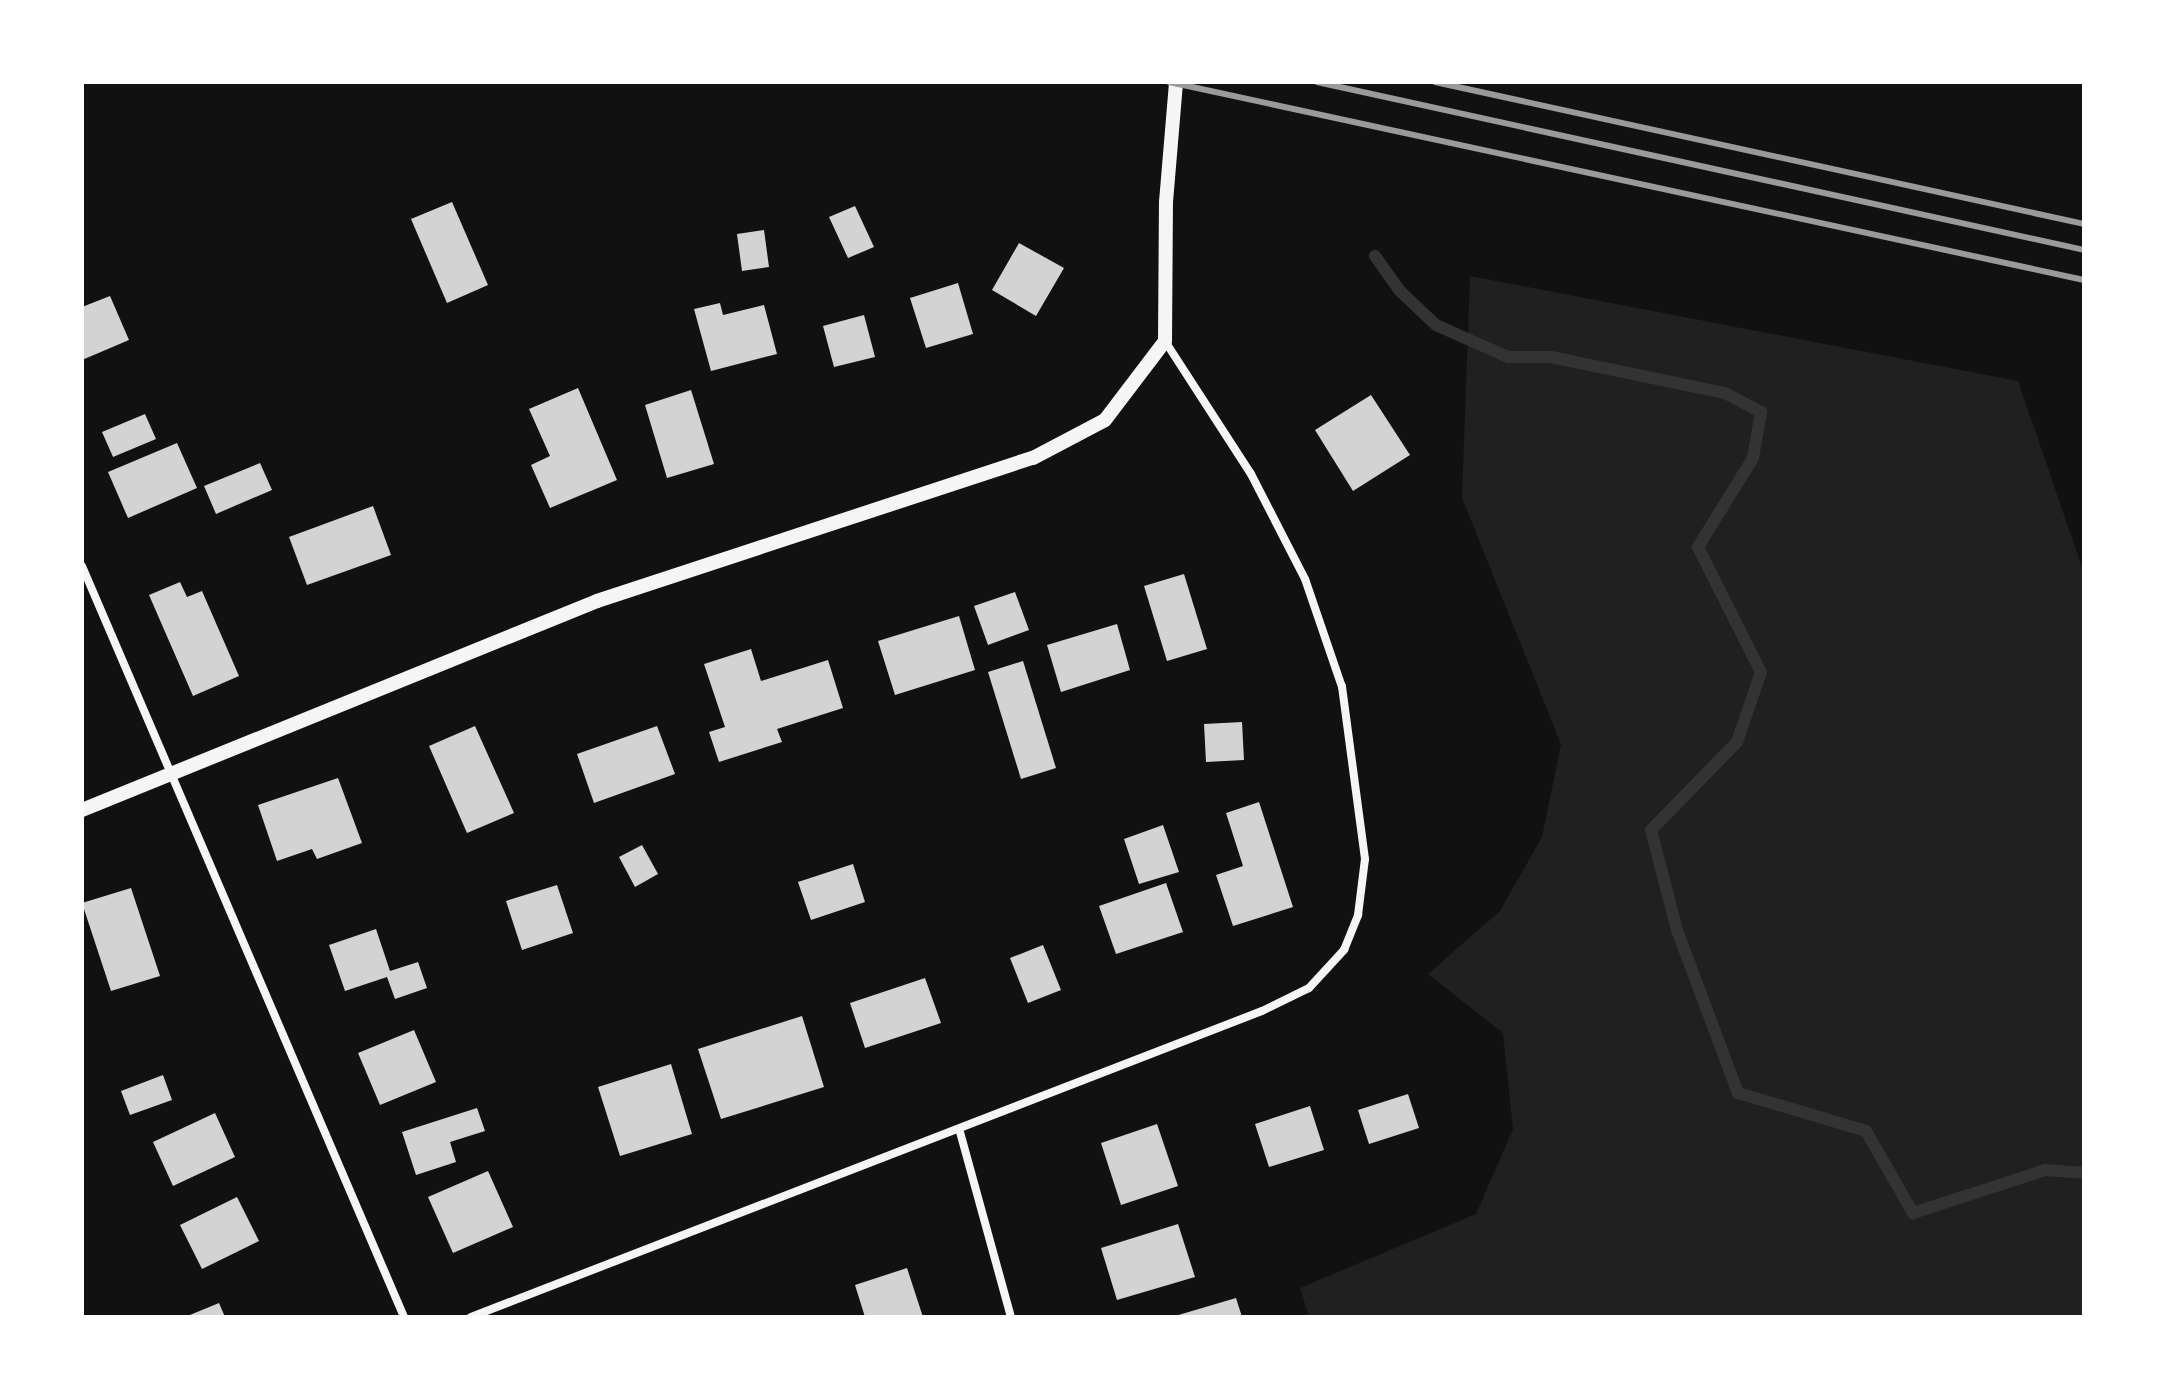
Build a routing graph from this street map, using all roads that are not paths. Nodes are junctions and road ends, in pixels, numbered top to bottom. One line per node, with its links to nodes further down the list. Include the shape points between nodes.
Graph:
1 (1176, 82): 2 (street, via 1166,202)
2 (1165, 341): 4 (street, via 1105,420 1072,442 597,601); 6 (street, via 1251,474 1305,579 1342,687 1365,859 1358,915 1344,950 1309,988)
3 (82, 566): 4 (street)
4 (172, 770): 5 (street); 7 (street)
5 (82, 810)
6 (960, 1132): 8 (street); 9 (street)
7 (404, 1317)
8 (471, 1317)
9 (1011, 1317)

